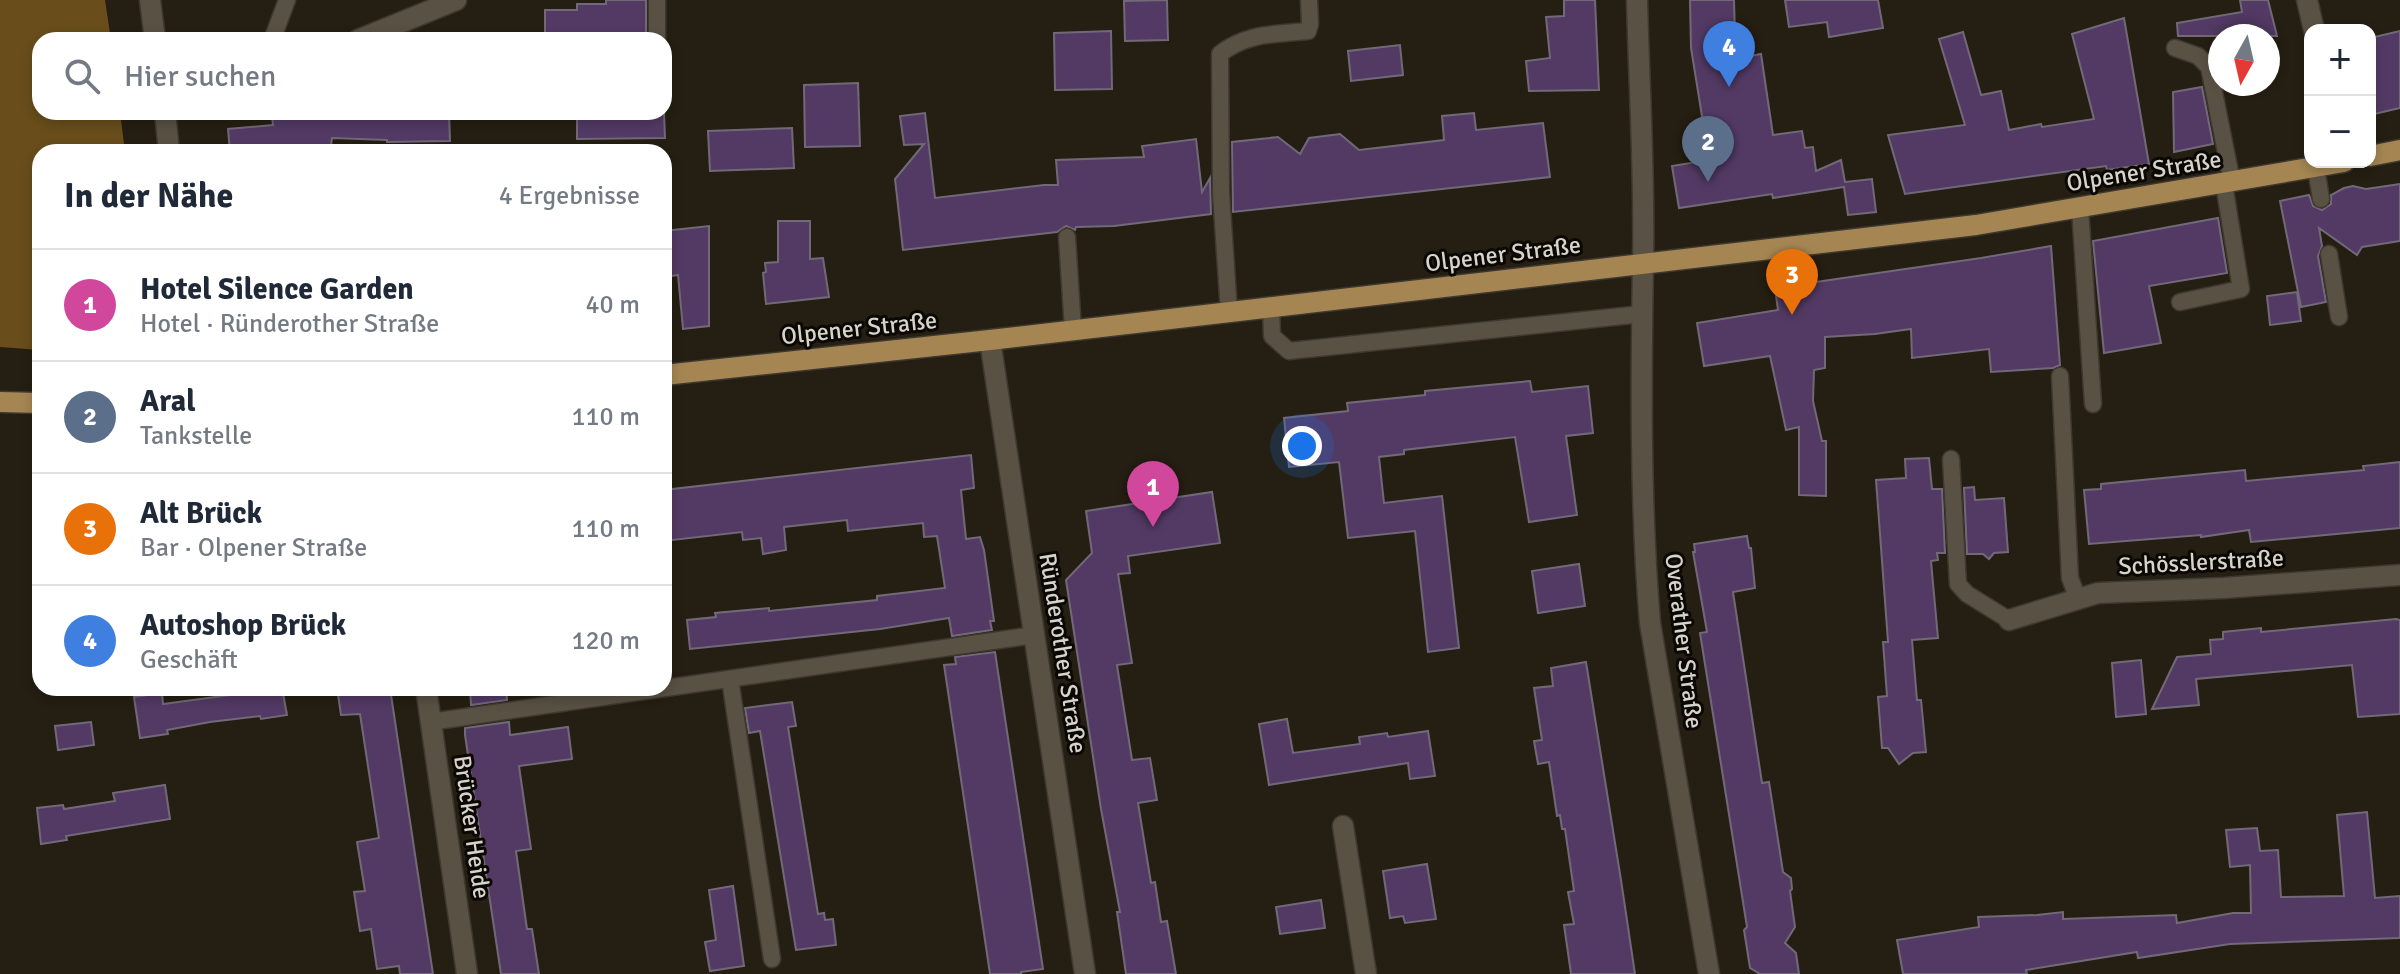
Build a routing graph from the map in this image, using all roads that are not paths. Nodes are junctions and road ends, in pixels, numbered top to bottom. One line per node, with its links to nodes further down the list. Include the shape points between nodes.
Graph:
1 (150, 0): 9 (street)
2 (287, 0): 10 (lane)
3 (456, 0): 11 (street)
4 (657, 0): 12 (lane)
5 (1309, 0): 27 (lane, via 1308,31 1248,37 1220,54)
6 (1637, 0): 24 (street, Overather Straße)
7 (2307, 0): 8 (street)
8 (2313, 24)
9 (154, 32)
10 (275, 32)
11 (378, 32)
12 (657, 32)
13 (2175, 48): 19 (lane, via 2198,56 2209,67)
14 (166, 120): 15 (street)
15 (168, 144)
16 (2400, 150): 17 (main road)
17 (2376, 155)
18 (2316, 168): 19 (main road, Olpener Straße); 20 (lane)
19 (2228, 183): 21 (main road, Olpener Straße); 25 (lane, via 2241,289)
20 (2321, 199)
21 (2080, 208): 24 (main road, Olpener Straße); 36 (lane)
22 (1067, 237): 30 (lane)
23 (2329, 254): 29 (lane)
24 (1643, 264): 26 (main road, Olpener Straße); 28 (street, Overather Straße)
25 (2180, 302)
26 (1271, 307): 27 (main road, Olpener Straße); 28 (lane, via 1272,336 1289,351)
27 (1229, 312): 30 (main road, Olpener Straße)
28 (1642, 314): 52 (street, Overather Straße, via 1650,623)
29 (2339, 317)
30 (1073, 330): 31 (main road, Olpener Straße)
31 (990, 340): 32 (main road, Olpener Straße); 41 (street, Ründerother Straße)
32 (672, 374)
33 (2060, 376): 39 (lane, via 2070,578)
34 (0, 402): 35 (main road)
35 (32, 403)
36 (2093, 404)
37 (1951, 459): 40 (lane, via 1958,584)
38 (2400, 575): 39 (street, Schösslerstraße, via 2098,593)
39 (2078, 599): 40 (street, Schösslerstraße)
40 (2009, 620)
41 (1034, 635): 42 (lane); 50 (street, Ründerother Straße)
42 (730, 679): 43 (lane); 48 (lane)
43 (672, 687)
44 (427, 696): 46 (street, Brücker Heide)
45 (611, 696): 46 (lane)
46 (430, 722): 49 (street, Brücker Heide)
47 (1343, 826): 51 (street)
48 (772, 959)
49 (467, 974)
50 (1085, 974)
51 (1366, 974)
52 (1709, 974)

